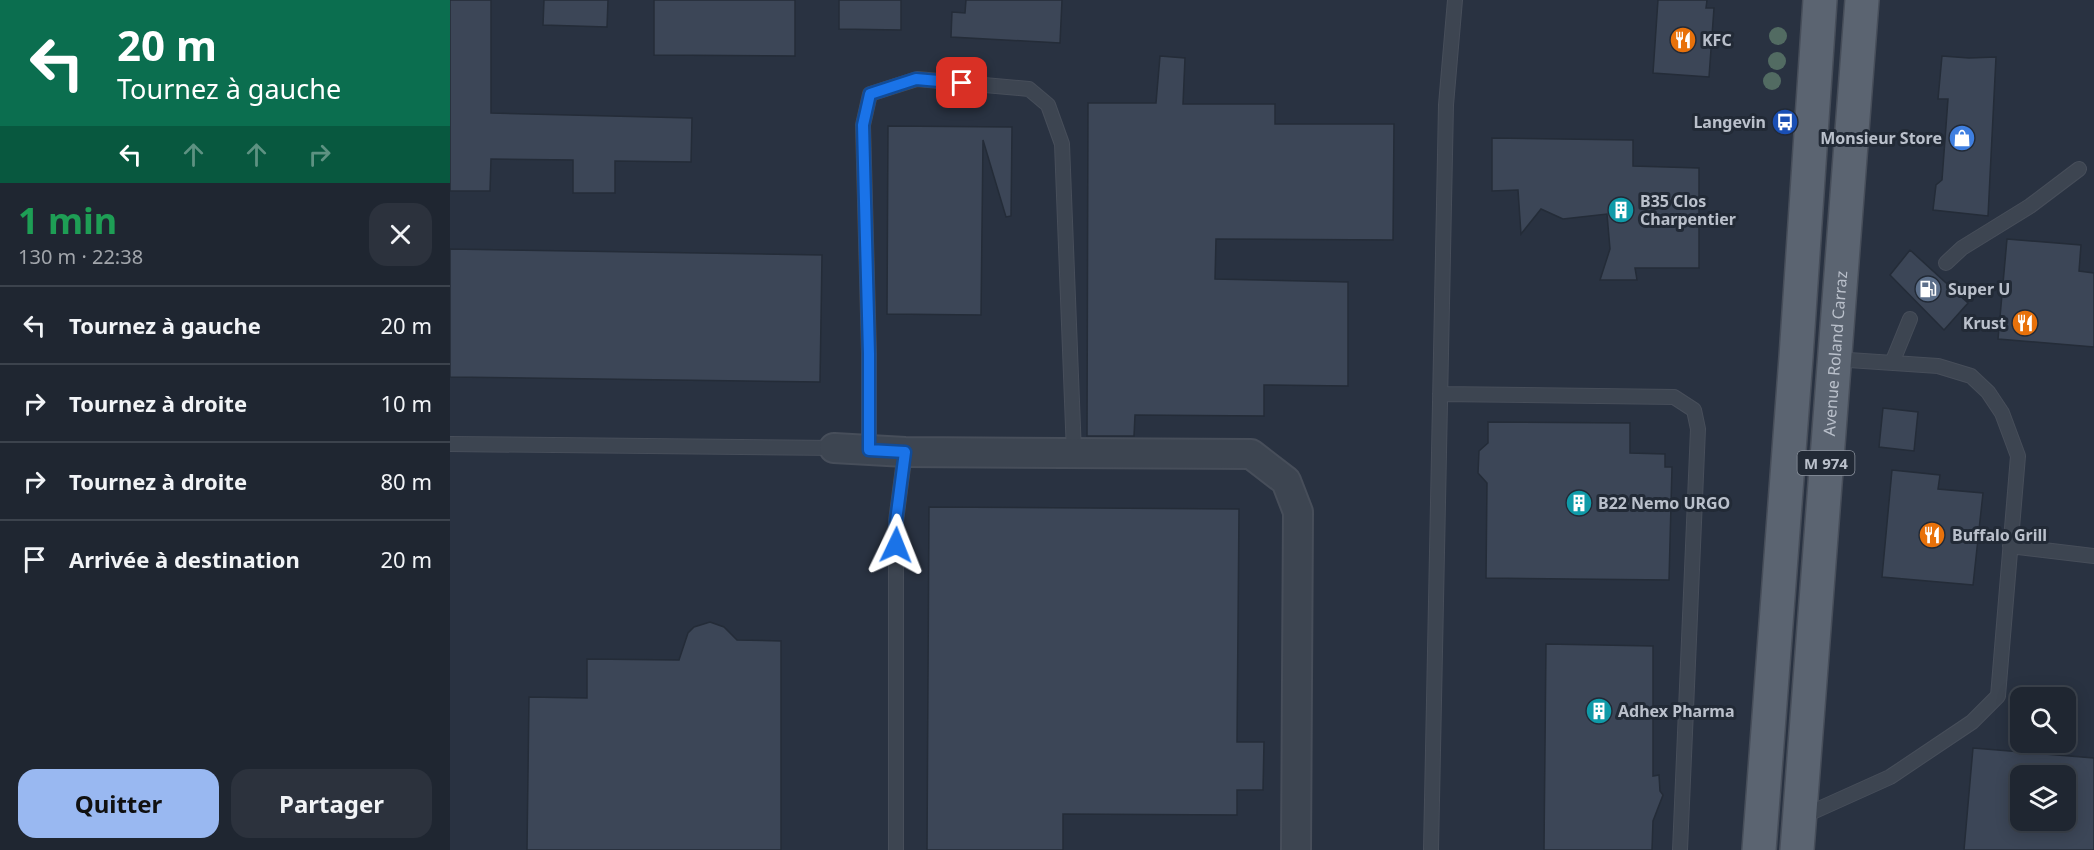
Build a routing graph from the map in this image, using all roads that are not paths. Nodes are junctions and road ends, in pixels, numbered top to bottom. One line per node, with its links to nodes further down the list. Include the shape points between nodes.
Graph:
1 (1455, 0): 9 (lane, via 1446,105)
2 (1820, 0): 22 (main road, M 974)
3 (1862, 0): 7 (main road, Avenue Roland Carraz / M 974)
4 (2079, 169): 5 (lane, via 2030,206 1962,248)
5 (1946, 263)
6 (1910, 319): 8 (lane)
7 (1834, 359): 8 (lane); 17 (main road, Avenue Roland Carraz / M 974)
8 (1892, 363): 15 (lane, via 1938,366 1971,376 1998,406 2018,456)
9 (1440, 394): 20 (lane); 21 (lane, via 1674,397 1694,410 1698,429)
10 (450, 444): 11 (lane)
11 (834, 448): 12 (street)
12 (869, 450): 13 (street); 14 (lane, via 863,125 870,94 916,79 1029,89 1048,105 1062,144)
13 (905, 452): 14 (street); 18 (lane, via 896,521)
14 (1074, 453): 19 (street, via 1251,454 1286,481 1298,512)
15 (2010, 546): 16 (lane); 17 (lane, via 1998,696 1972,722)
16 (2094, 556)
17 (1798, 834)
18 (896, 850)
19 (1296, 850)
20 (1431, 850)
21 (1680, 850)
22 (1759, 850)

